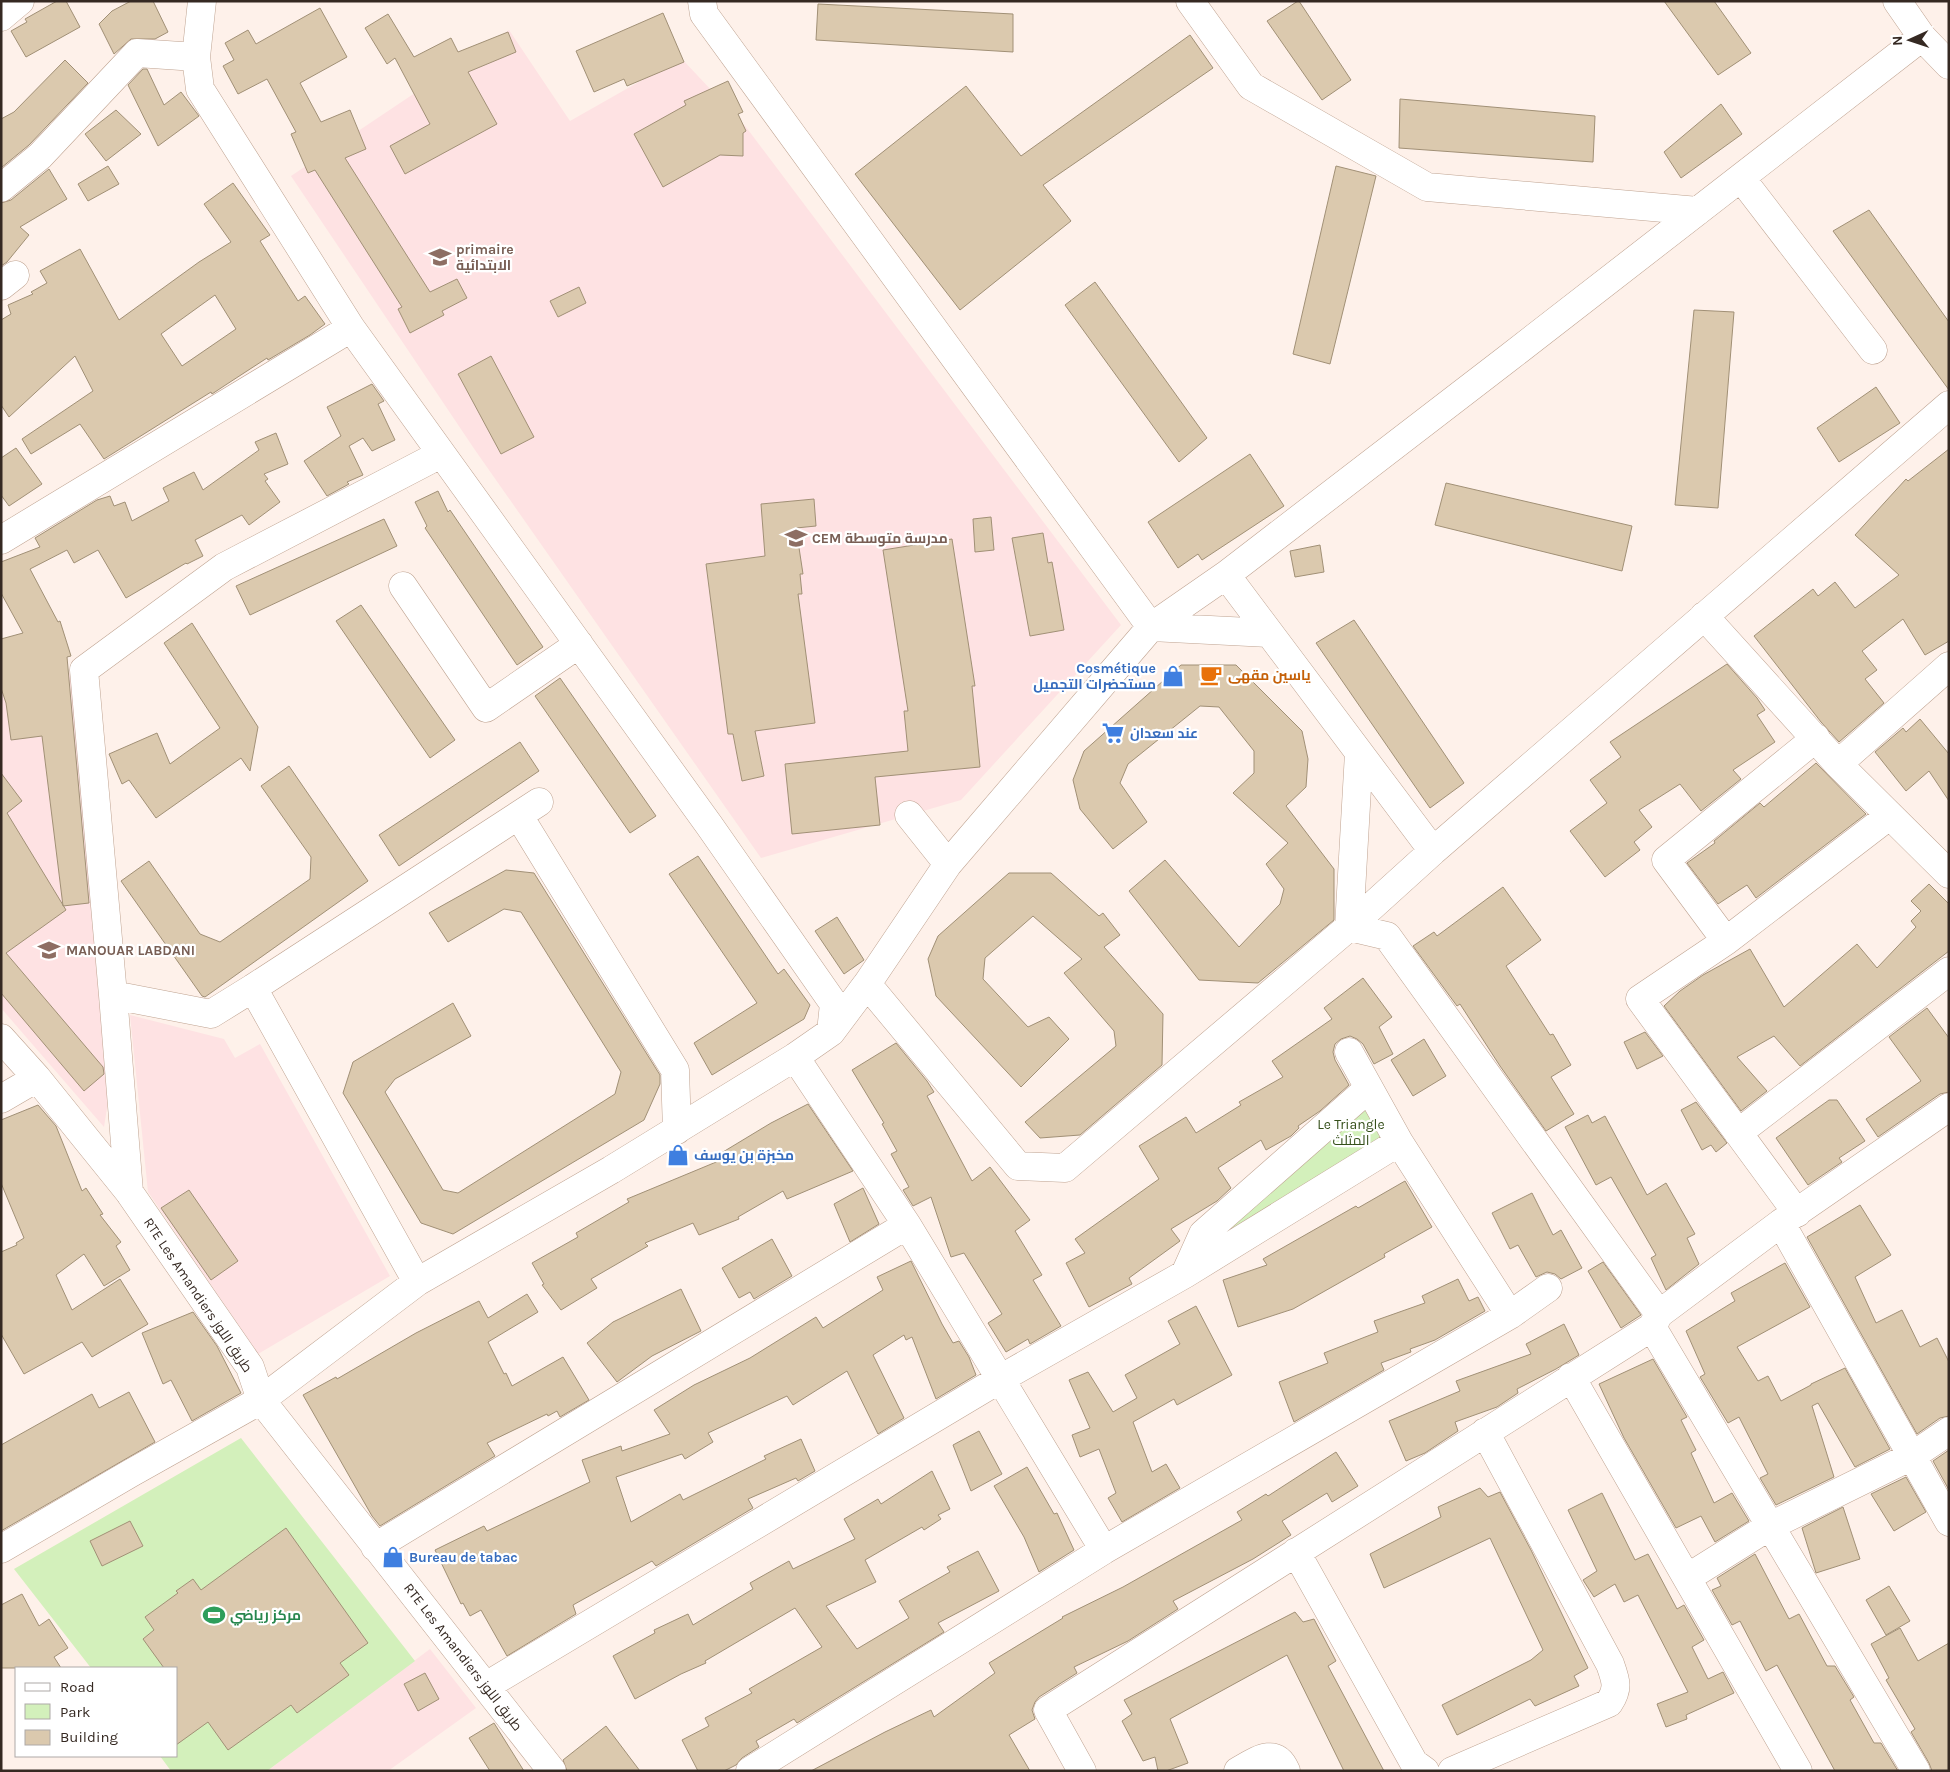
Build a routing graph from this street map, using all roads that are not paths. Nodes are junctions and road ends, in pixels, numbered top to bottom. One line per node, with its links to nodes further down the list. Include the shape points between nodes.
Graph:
1 (20, 1): 6 (street)
2 (202, 1): 8 (street)
3 (702, 1): 21 (street, via 704,14)
4 (1190, 1): 12 (street, via 1251,86 1427,186)
5 (1897, 1): 7 (street)
6 (1, 16)
7 (1922, 37): 9 (street); 10 (street)
8 (196, 57): 11 (street, via 137,54 40,156); 13 (street, via 200,89)
9 (1949, 64)
10 (1740, 178): 12 (street); 14 (street)
11 (1, 188)
12 (1698, 211): 18 (street)
13 (351, 328): 16 (street); 17 (street)
14 (1873, 350)
15 (1949, 405): 20 (street)
16 (441, 454): 23 (street); 38 (street, via 224,567 84,670)
17 (1, 540)
18 (1226, 575): 21 (street); 22 (street)
19 (403, 586): 23 (street, via 486,708)
20 (1704, 616): 25 (street); 30 (street)
21 (1151, 627): 22 (street); 31 (street)
22 (1269, 633): 26 (street)
23 (579, 644): 39 (street, via 834,1004)
24 (1949, 666): 27 (street)
25 (1816, 738): 27 (street); 34 (street, via 1666,860)
26 (1359, 753): 30 (street); 33 (street)
27 (1838, 764): 29 (street)
28 (909, 815): 31 (street)
29 (1889, 816): 32 (street); 34 (street)
30 (1433, 851): 33 (street)
31 (948, 864): 36 (street)
32 (1949, 874)
33 (1349, 927): 36 (street, via 1065,1168 1018,1166); 57 (street, via 1387,936)
34 (1726, 941): 48 (street, via 1640,999)
35 (1949, 971): 48 (street)
36 (866, 984): 39 (street)
37 (253, 988): 38 (street, via 211,1014); 47 (street, via 529,809 675,1070); 54 (street)
38 (113, 995): 50 (street)
39 (830, 1032): 42 (street)
40 (1, 1038): 43 (street, RTE Les Amandiers طريق اللوز)
41 (1349, 1052): 44 (street)
42 (795, 1057): 47 (street); 52 (street)
43 (37, 1078): 45 (street); 50 (street, RTE Les Amandiers طريق اللوز)
44 (1369, 1088): 49 (street); 53 (street, via 1204,1234)
45 (1, 1098)
46 (1949, 1106): 51 (street)
47 (677, 1130): 54 (street)
48 (1738, 1133): 51 (street)
49 (1399, 1142): 53 (street); 56 (street)
50 (128, 1192): 60 (street, RTE Les Amandiers طريق اللوز, via 250,1367)
51 (1789, 1218): 57 (street); 63 (street)
52 (907, 1224): 59 (street); 66 (street)
53 (1185, 1274): 59 (street)
54 (417, 1282): 60 (street)
55 (1548, 1288): 56 (street)
56 (1510, 1315): 68 (street)
57 (1655, 1320): 58 (street); 65 (street)
58 (1571, 1377): 62 (street); 70 (street)
59 (1000, 1379): 68 (street); 71 (street)
60 (261, 1400): 66 (street, RTE Les Amandiers طريق اللوز); 67 (street)
61 (1949, 1431): 63 (street)
62 (1485, 1432): 69 (street); 78 (street, via 1610,1664 1616,1680 1616,1693 1609,1704)
63 (1912, 1456): 64 (street); 65 (street)
64 (1949, 1522)
65 (1770, 1526): 70 (street); 80 (street)
66 (375, 1547): 71 (street, RTE Les Amandiers طريق اللوز)
67 (1, 1549)
68 (1104, 1550): 73 (street)
69 (1296, 1552): 74 (street, via 1048,1710); 77 (street, via 1414,1763)
70 (1687, 1578): 79 (street)
71 (486, 1686): 72 (street, RTE Les Amandiers طريق اللوز)
72 (552, 1771)
73 (750, 1771)
74 (1082, 1771)
75 (1238, 1771): 76 (street, via 1264,1757 1274,1757 1282,1762)
76 (1286, 1771)
77 (1425, 1771)
78 (1452, 1771)
79 (1798, 1771)
80 (1916, 1771)

